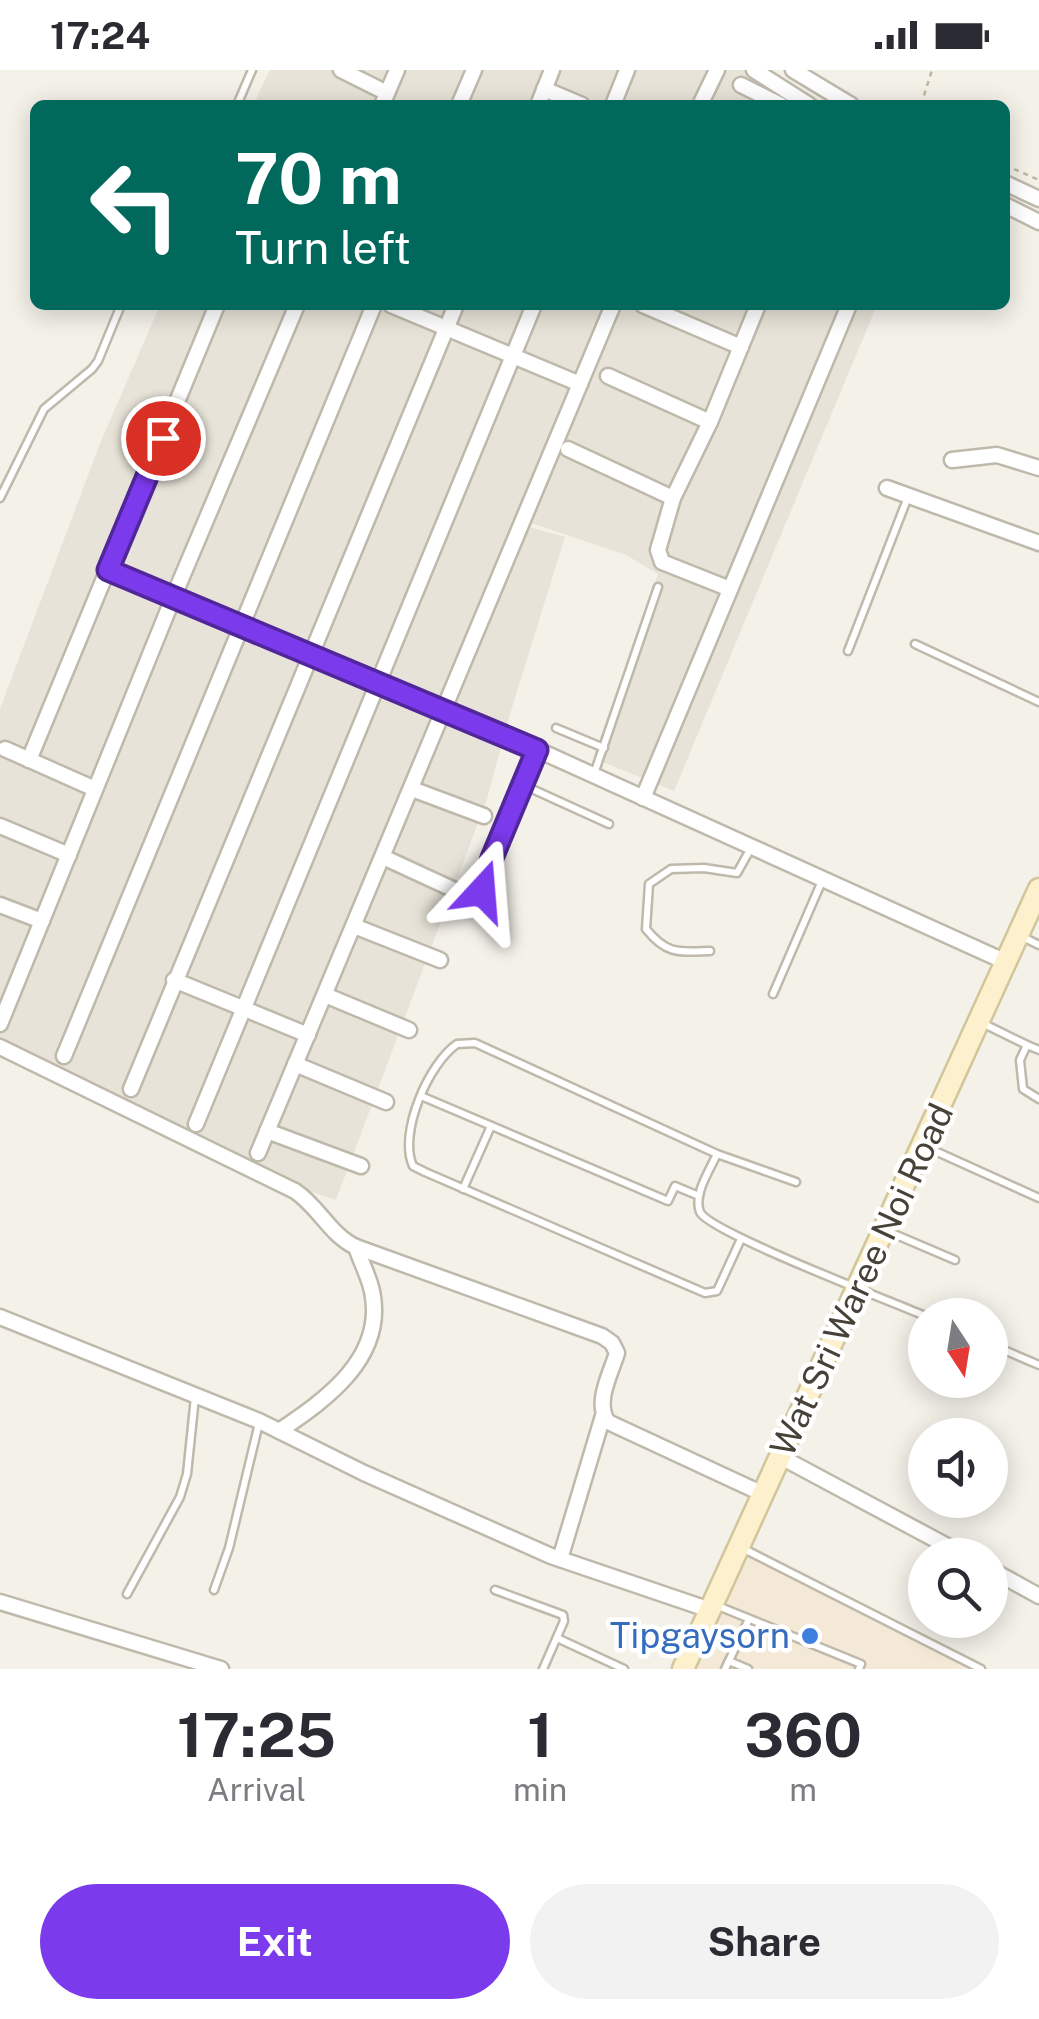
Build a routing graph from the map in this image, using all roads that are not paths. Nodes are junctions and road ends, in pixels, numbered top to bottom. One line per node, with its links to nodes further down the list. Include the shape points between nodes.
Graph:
1 (252, 70): 13 (lane)
2 (341, 70): 12 (street)
3 (397, 70): 12 (street)
4 (474, 70): 14 (street)
5 (552, 70): 11 (street)
6 (627, 70): 17 (street)
7 (717, 70): 18 (street)
8 (754, 70): 20 (street)
9 (794, 70): 21 (street)
10 (740, 85): 19 (street)
11 (544, 89): 15 (street); 16 (street)
12 (385, 99)
13 (239, 100)
14 (462, 100)
15 (540, 100)
16 (570, 100)
17 (616, 100)
18 (702, 100)
19 (771, 100)
20 (801, 100)
21 (842, 100)
22 (1010, 184): 23 (street)
23 (1039, 199)
24 (1010, 208): 25 (street)
25 (1039, 222)
26 (119, 310): 48 (lane, via 92,369 44,410)
27 (215, 310): 51 (street)
28 (295, 310): 54 (street)
29 (372, 310): 55 (street)
30 (403, 310): 37 (street)
31 (454, 310): 37 (street)
32 (532, 310): 39 (street)
33 (611, 310): 41 (street)
34 (655, 310): 38 (street)
35 (756, 310): 38 (street)
36 (847, 310): 53 (street)
37 (446, 328): 39 (street); 58 (street)
38 (741, 346): 42 (street)
39 (514, 356): 41 (street); 59 (street)
40 (608, 376): 42 (street)
41 (580, 384): 61 (street)
42 (710, 422): 49 (street)
43 (568, 449): 49 (street)
44 (952, 460): 45 (street, via 997,455)
45 (1039, 468)
46 (888, 488): 47 (street)
47 (908, 496): 50 (street); 57 (lane)
48 (0, 498)
49 (673, 498): 53 (street, via 659,558)
50 (1039, 542)
51 (108, 570): 54 (street); 66 (street)
52 (658, 587): 63 (lane)
53 (730, 589): 71 (street)
54 (173, 598): 55 (street); 70 (street)
55 (241, 628): 58 (street); 102 (street)
56 (915, 644): 60 (lane)
57 (848, 651)
58 (310, 654): 59 (street); 90 (street)
59 (379, 682): 61 (street); 94 (street)
60 (1039, 702)
61 (445, 709): 65 (street); 69 (street)
62 (556, 728): 63 (lane)
63 (604, 748): 67 (lane)
64 (4, 749): 66 (street)
65 (537, 750): 67 (street); 68 (lane)
66 (29, 760): 70 (street)
67 (594, 775): 71 (street)
68 (521, 784): 73 (lane); 79 (lane)
69 (412, 788): 72 (street); 77 (street)
70 (95, 789): 76 (street)
71 (643, 798): 75 (street)
72 (484, 816)
73 (609, 824)
74 (0, 826): 76 (street)
75 (752, 847): 78 (street); 87 (lane, via 737,873 671,869 649,884 646,929 658,944 675,952)
76 (68, 855): 83 (street)
77 (383, 858): 80 (street); 84 (street)
78 (823, 880): 89 (street); 92 (lane)
79 (482, 891)
80 (461, 893)
81 (1037, 897): 85 (main road, Wat Sri Waree Noi Road)
82 (0, 905): 83 (street)
83 (42, 921): 91 (street)
84 (354, 926): 88 (street); 93 (street)
85 (1018, 935): 86 (lane); 89 (main road, Wat Sri Waree Noi Road)
86 (1039, 945)
87 (710, 952)
88 (440, 960)
89 (1006, 962): 95 (main road, Wat Sri Waree Noi Road)
90 (174, 980): 94 (street); 104 (street)
91 (6, 988): 96 (street)
92 (773, 994)
93 (325, 995): 97 (street); 98 (street)
94 (244, 1008): 98 (street); 108 (street)
95 (979, 1022): 99 (lane); 111 (main road, Wat Sri Waree Noi Road)
96 (0, 1024)
97 (408, 1030)
98 (308, 1035): 103 (street)
99 (1028, 1044): 101 (lane); 106 (lane, via 1020,1079)
100 (0, 1047): 121 (street, via 294,1191)
101 (1039, 1050)
102 (64, 1056)
103 (296, 1064): 107 (street); 110 (street)
104 (132, 1089)
105 (421, 1096): 109 (lane); 113 (lane, via 447,1051 475,1044); 116 (lane, via 409,1156 414,1166)
106 (1039, 1099)
107 (386, 1102)
108 (196, 1124)
109 (491, 1126): 116 (lane); 117 (lane, via 668,1201 675,1186)
110 (267, 1132): 112 (street); 114 (street)
111 (923, 1145): 118 (lane); 119 (main road, Wat Sri Waree Noi Road)
112 (258, 1153)
113 (717, 1154): 115 (lane); 117 (lane)
114 (361, 1166)
115 (796, 1182)
116 (463, 1189): 120 (lane, via 705,1294 717,1291)
117 (699, 1196): 120 (lane, via 704,1219)
118 (1039, 1198)
119 (884, 1230): 122 (lane); 123 (main road, Wat Sri Waree Noi Road)
120 (741, 1239): 123 (lane)
121 (356, 1248): 129 (street, via 612,1343 618,1353); 131 (street, via 372,1292 366,1352 333,1392)
122 (955, 1260)
123 (858, 1288): 124 (lane); 132 (main road, Wat Sri Waree Noi Road)
124 (908, 1309)
125 (0, 1317): 128 (street)
126 (1008, 1352): 127 (lane)
127 (1039, 1365)
128 (195, 1396): 130 (street); 140 (lane, via 180,1498)
129 (603, 1416): 133 (street); 136 (street)
130 (259, 1421): 131 (street); 138 (lane)
131 (279, 1430): 136 (street)
132 (781, 1457): 133 (main road, Wat Sri Waree Noi Road); 134 (street)
133 (763, 1494): 135 (main road, Wat Sri Waree Noi Road)
134 (932, 1538)
135 (738, 1546): 143 (main road, Wat Sri Waree Noi Road); 153 (lane)
136 (560, 1559): 143 (street)
137 (1008, 1579): 141 (street)
138 (214, 1590)
139 (495, 1590): 145 (lane, via 559,1612 564,1621)
140 (127, 1594)
141 (1039, 1596)
142 (0, 1602): 147 (street)
143 (711, 1607): 144 (lane); 150 (main road, Wat Sri Waree Noi Road)
144 (749, 1619): 146 (lane); 152 (lane, via 862,1664)
145 (556, 1638): 148 (lane); 149 (lane)
146 (727, 1665): 151 (lane)
147 (222, 1669)
148 (543, 1669)
149 (624, 1669)
150 (683, 1669)
151 (748, 1669)
152 (860, 1669)
153 (980, 1669)

